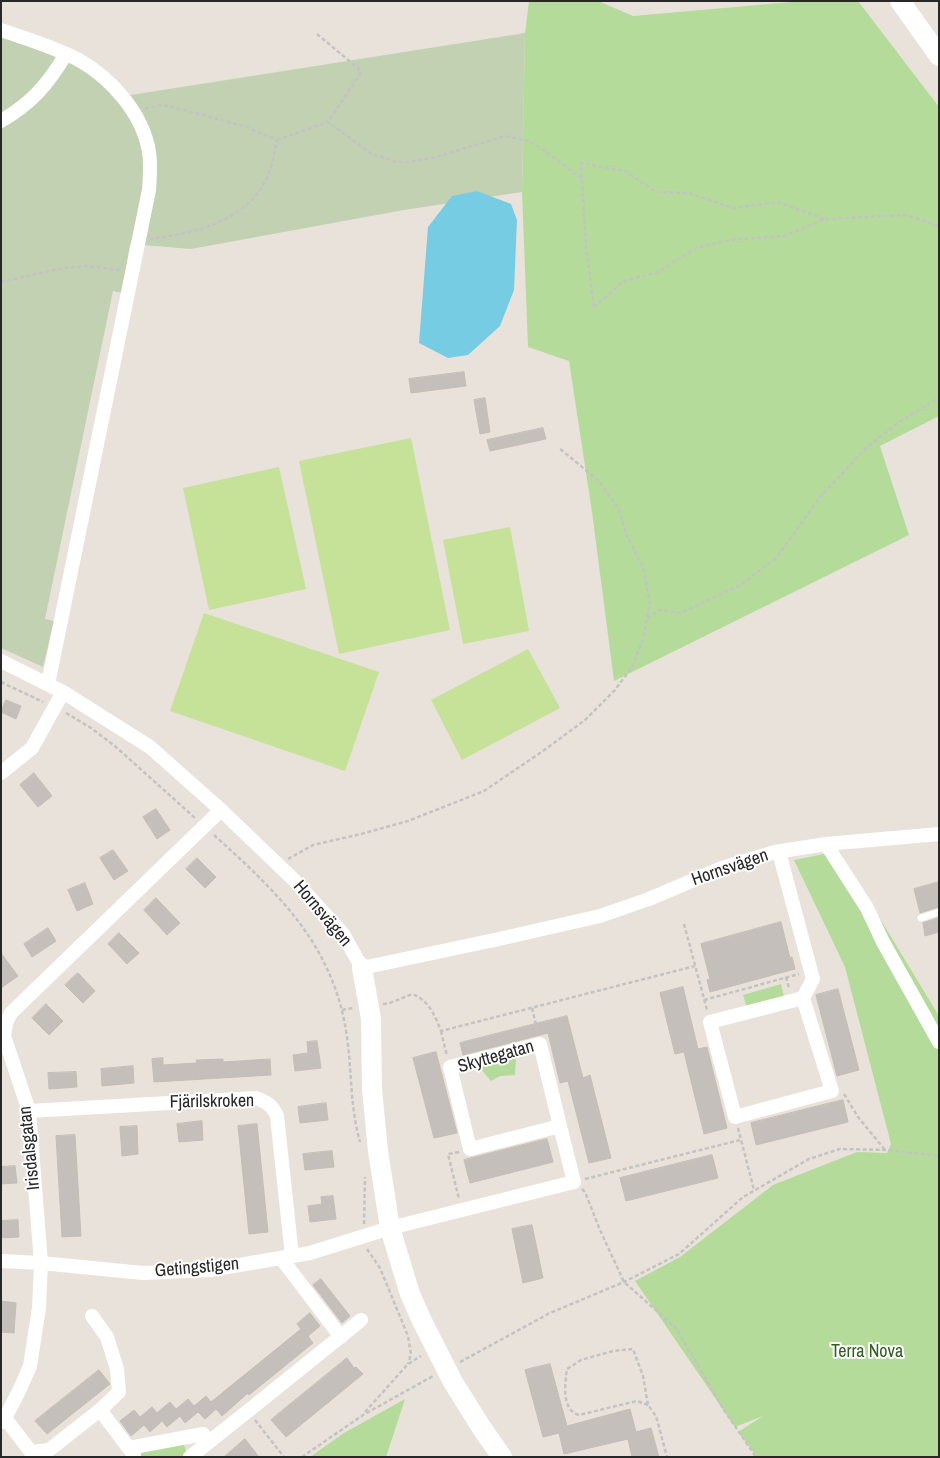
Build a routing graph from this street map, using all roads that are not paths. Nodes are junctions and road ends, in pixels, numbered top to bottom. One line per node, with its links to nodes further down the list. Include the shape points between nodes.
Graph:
1 (900, 1): 4 (street)
2 (1, 30): 3 (street)
3 (66, 54): 5 (street, via 38,94); 7 (street, via 92,68 108,82 135,115 149,151 150,168 149,190)
4 (939, 56)
5 (1, 121)
6 (1, 661): 7 (street, Hornsvägen)
7 (48, 684): 8 (street, Hornsvägen)
8 (63, 692): 9 (street, via 32,748); 10 (street, Hornsvägen, via 150,747)
9 (1, 773)
10 (222, 810): 16 (street, Hornsvägen, via 294,880 343,934); 19 (street, Irisdalsgatan, via 11,1013 4,1036)
11 (939, 834): 12 (street, Hornsvägen)
12 (826, 844): 13 (street, Hornsvägen); 18 (street, via 867,908)
13 (780, 852): 16 (street, Hornsvägen, via 722,868 600,916); 17 (street, Hornsvägen, via 813,979)
14 (939, 912): 15 (lane)
15 (921, 918)
16 (362, 968): 21 (street, via 370,1005 372,1089)
17 (803, 998): 17 (street, via 710,1022 735,1117 832,1091)
18 (939, 1042)
19 (29, 1111): 22 (street, Fjärilskroken, via 256,1098 266,1102 274,1108 277,1116); 24 (street, Irisdalsgatan)
20 (560, 1126): 20 (street, Skyttegatan, via 540,1044 450,1067 470,1149); 21 (street, Skyttegatan, via 574,1182)
21 (390, 1228): 22 (street, Getingstigen); 34 (street, via 410,1294 443,1366)
22 (287, 1257): 24 (street, Getingstigen, via 210,1270 143,1273); 27 (street)
23 (1, 1261): 24 (street, Getingstigen)
24 (41, 1263): 29 (street, Irisdalsgatan, via 39,1308 30,1366)
25 (92, 1316): 28 (street, via 108,1337 117,1369 119,1392)
26 (361, 1320): 27 (street)
27 (341, 1336): 30 (street)
28 (100, 1410): 31 (street); 32 (street, via 49,1450)
29 (3, 1420): 32 (street)
30 (209, 1441): 31 (street, via 203,1434); 33 (street)
31 (132, 1452)
32 (31, 1454)
33 (190, 1457)
34 (502, 1457)

